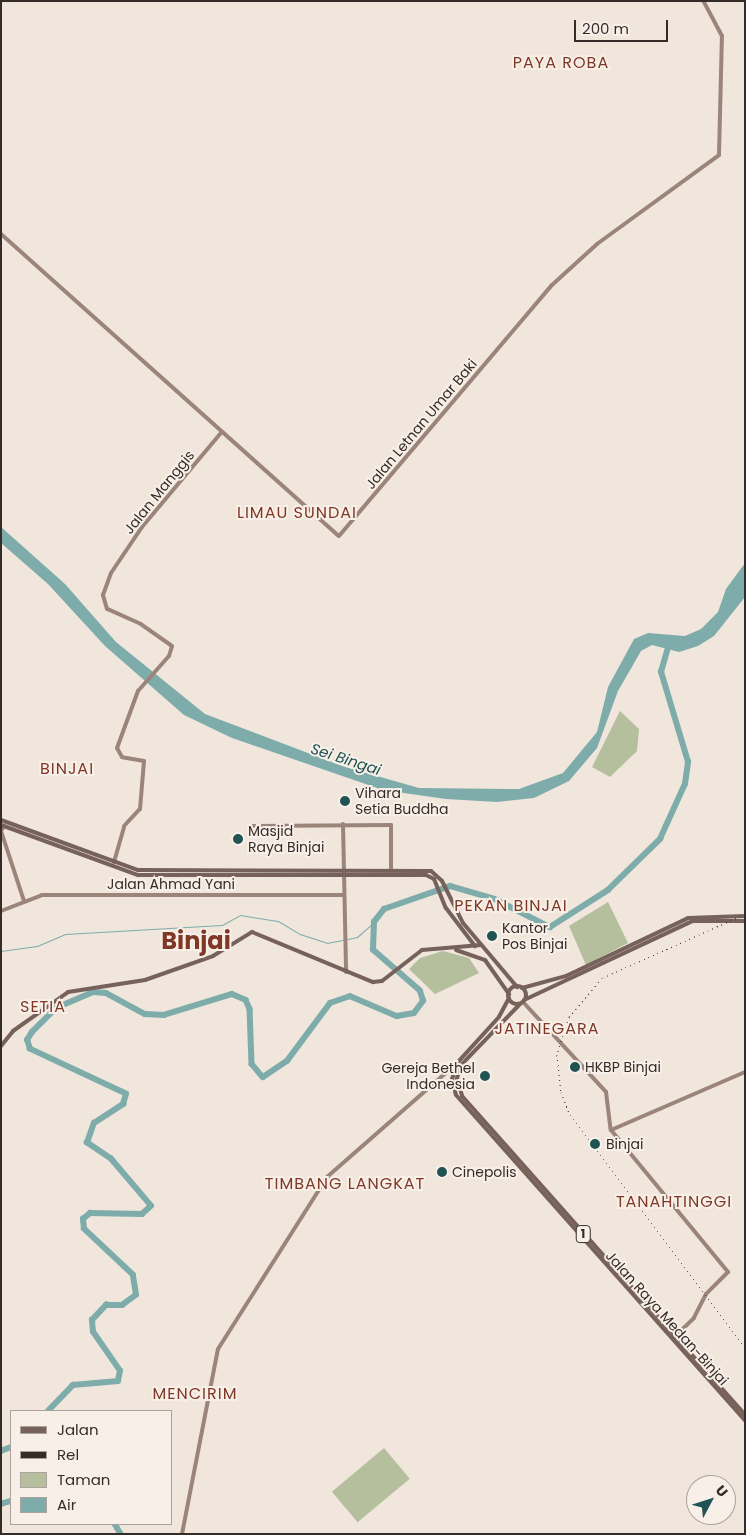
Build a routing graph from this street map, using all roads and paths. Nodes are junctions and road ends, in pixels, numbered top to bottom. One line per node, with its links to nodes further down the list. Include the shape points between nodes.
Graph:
1 (703, 1): 3 (street, Jalan Letnan Umar Baki, via 722,36 719,155 598,244 552,285 344,533 339,536 332,532)
2 (1, 234): 3 (street, Jalan Letnan Umar Baki)
3 (222, 433): 12 (street, Jalan Manggis, via 142,527 112,572 103,595 107,609 140,624 172,646 157,670 139,689 117,750 122,758 144,761 141,806 124,826)
4 (1, 820): 8 (main road)
5 (343, 824): 7 (street); 13 (street, via 391,825); 15 (street)
6 (3, 825): 8 (main road); 20 (street, via 1,831)
7 (250, 826)
8 (20, 829): 9 (main road)
9 (56, 843): 10 (main road); 11 (main road)
10 (84, 851): 11 (main road); 12 (main road)
11 (87, 857): 14 (main road, via 138,874)
12 (114, 862): 14 (main road, via 138,870)
13 (391, 870): 16 (main road); 17 (main road)
14 (200, 872): 15 (main road)
15 (344, 872): 16 (main road); 18 (street)
16 (360, 872): 17 (main road)
17 (407, 872): 19 (main road, via 431,871 442,881); 21 (main road, via 426,875 436,882)
18 (344, 894): 20 (street, Jalan Ahmad Yani, via 42,895); 32 (street)
19 (449, 900): 21 (main road); 25 (main road)
20 (24, 901): 22 (street, Jalan Ahmad Yani)
21 (443, 902): 26 (main road)
22 (1, 911)
23 (745, 916): 33 (main road, via 688,918)
24 (745, 921): 34 (main road, 1, via 693,922)
25 (466, 926): 26 (main road); 27 (main road)
26 (462, 930): 28 (main road)
27 (481, 945): 28 (main road); 30 (main road)
28 (475, 946): 29 (main road)
29 (453, 949): 31 (main road, via 481,957); 32 (main road, via 424,949 373,982)
30 (496, 963): 31 (main road); 35 (main road)
31 (491, 967): 37 (main road)
32 (346, 972): 39 (main road, via 252,932 213,956 145,980 71,990 13,1031)
33 (566, 976): 34 (main road); 36 (main road)
34 (569, 981): 38 (main road, 1)
35 (517, 987): 36 (main road); 37 (main road)
36 (522, 988): 38 (main road)
37 (509, 996): 38 (main road); 40 (main road)
38 (522, 1002): 44 (street, via 606,1092); 45 (main road, Jalan Raya Medan-Binjai / 1, via 462,1064 458,1086)
39 (1, 1046)
40 (457, 1063): 42 (street); 43 (main road)
41 (745, 1072): 44 (street)
42 (434, 1085): 43 (street); 49 (street, via 327,1177 218,1349)
43 (453, 1087): 45 (main road, Jalan Raya Medan-Binjai / 1)
44 (611, 1130): 46 (street, via 728,1272 706,1294 694,1318)
45 (490, 1133): 46 (main road, Jalan Raya Medan-Binjai / 1)
46 (673, 1338): 47 (main road, Jalan Raya Medan-Binjai / 1); 48 (main road, Jalan Raya Medan-Binjai / 1)
47 (745, 1415)
48 (745, 1421)
49 (182, 1534)

